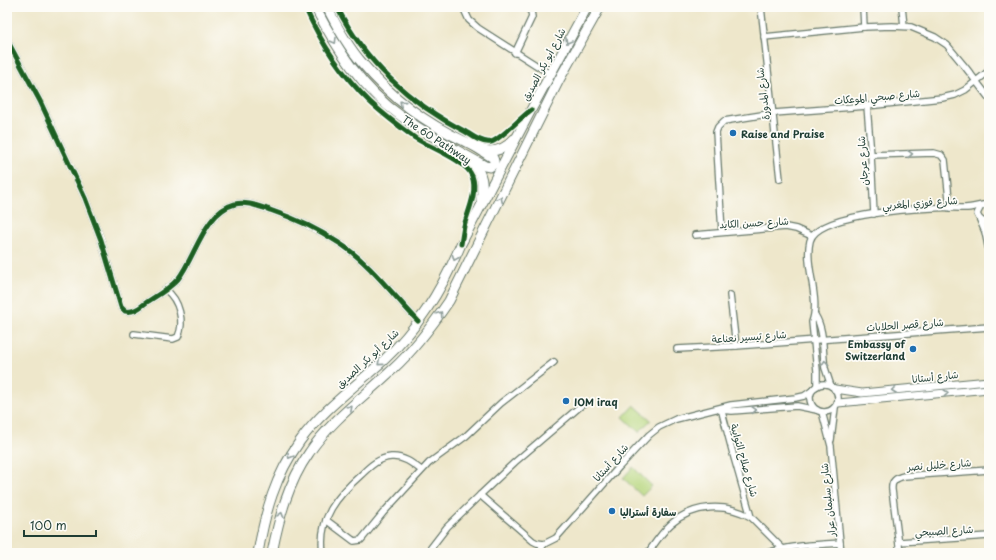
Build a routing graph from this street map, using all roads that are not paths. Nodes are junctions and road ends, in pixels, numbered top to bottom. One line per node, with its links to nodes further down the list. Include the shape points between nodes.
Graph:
1 (316, 7): 24 (main road, one-way to 24, via 341,53 377,97 399,116)
2 (327, 7): 22 (main road, one-way to 2, via 427,121 393,95 361,62)
3 (463, 7): 14 (street, via 475,26)
4 (525, 7): 14 (street, via 531,12 532,17)
5 (587, 7): 16 (main road, شارع أبو بكر الصديق, one-way to 16)
6 (600, 7): 70 (main road, one-way to 6, via 287,495 294,477 310,451 335,422 414,348 449,301 559,80)
7 (761, 7): 12 (street, شارع المدورة)
8 (863, 7): 11 (street)
9 (902, 7): 10 (street)
10 (904, 26): 11 (street); 17 (street, via 928,33 947,45)
11 (864, 27): 12 (street)
12 (764, 37): 20 (street, شارع المدورة)
13 (7, 40): 37 (street, via 37,95 82,191 101,240 121,307 125,311 134,311)
14 (515, 53): 16 (street)
15 (989, 71): 17 (street, شارع صبحي الموعكات)
16 (550, 74): 21 (main road, شارع أبو بكر الصديق)
17 (977, 81): 18 (street); 19 (street, شارع صبحي الموعكات, via 959,93 942,98)
18 (989, 98)
19 (867, 106): 20 (street, شارع صبحي الموعكات); 23 (street, شارع عرجان)
20 (774, 113): 25 (street, شارع المدورة); 33 (street, شارع صبحي الموعكات, via 724,121 717,129)
21 (520, 132): 22 (main road, via 510,143 498,149 485,150); 29 (main road, شارع أبو بكر الصديق)
22 (471, 144): 24 (main road, via 491,156 494,164 487,167)
23 (871, 155): 27 (street, one-way to 27, via 941,155 945,160); 30 (street, شارع عرجان)
24 (466, 156): 29 (main road, via 482,176 483,188)
25 (780, 179)
26 (987, 204): 28 (street, شارع فوزي المغربي); 31 (street, via 979,208)
27 (950, 208): 28 (street, شارع فوزي المغربي); 30 (street, شارع فوزي المغربي)
28 (966, 208): 31 (street, شارع فوزي المغربي)
29 (479, 209): 40 (main road, شارع أبو بكر الصديق, one-way to 40, via 439,292)
30 (874, 214): 35 (street, via 831,223)
31 (979, 218): 32 (street, شارع فوزي المغربي); 36 (street)
32 (989, 222)
33 (722, 232): 34 (street, شارع حسن الكايد); 35 (street, شارع حسن الكايد, via 786,228)
34 (695, 235)
35 (812, 236): 39 (street, via 810,258)
36 (989, 251)
37 (166, 290): 40 (street, via 180,275 214,217 231,205 245,203 290,218 340,243 372,271); 42 (street, via 179,308 178,337 173,339)
38 (730, 295): 45 (street)
39 (815, 315): 43 (street); 44 (street, via 812,322)
40 (418, 321): 69 (main road, شارع أبو بكر الصديق, one-way to 69, via 398,346 320,417 301,440 280,473 272,494)
41 (989, 327): 43 (street, شارع قصر الحلابات)
42 (134, 334)
43 (823, 339): 44 (street, شارع تيسير نعناعة); 52 (street, one-way to 43, via 826,369)
44 (814, 340): 45 (street, شارع تيسير نعناعة); 51 (street, via 817,371)
45 (736, 346): 46 (street, شارع تيسير نعناعة)
46 (676, 349)
47 (554, 362): 59 (street)
48 (989, 376): 50 (street)
49 (989, 381): 50 (street, شارع أستانا)
50 (981, 382): 52 (street, شارع أستانا, one-way to 52, via 862,393)
51 (815, 388): 52 (street, via 822,385); 56 (street, شارع أستانا, via 804,396 731,405); 57 (street, via 811,401)
52 (833, 388): 55 (street, via 837,393)
53 (989, 389): 55 (street, شارع أستانا, one-way to 53)
54 (584, 404): 61 (street)
55 (836, 405): 57 (street, via 831,411); 58 (street, شارع سليمان عرار)
56 (719, 409): 57 (street, شارع أستانا, one-way to 57, via 732,412 797,406); 62 (street, شارع صلاح الثوايبة); 67 (street, شارع أستانا, via 676,419 654,430 556,538)
57 (819, 411): 58 (street, شارع سليمان عرار)
58 (831, 446): 66 (street, شارع سليمان عرار)
59 (421, 470): 63 (street, via 398,457 384,458 341,493); 63 (street, via 359,541 352,540)
60 (989, 470): 65 (street, شارع خليل نصر, via 904,476 893,481 891,484)
61 (480, 495): 67 (street, via 533,541); 72 (street, via 447,527)
62 (751, 518): 68 (street); 74 (street, via 739,511 716,507 693,511 670,525)
63 (326, 520): 71 (street, via 322,540)
64 (989, 536): 65 (street, شارع الصبيحي)
65 (899, 542): 77 (street, شارع خليل نصر)
66 (840, 543): 68 (street); 76 (street, شارع سليمان عرار)
67 (544, 544): 73 (street, شارع أستانا)
68 (782, 548): 75 (street)
69 (258, 553)
70 (272, 553)
71 (323, 553)
72 (427, 553)
73 (538, 553)
74 (648, 553)
75 (767, 553)
76 (841, 553)
77 (900, 553)

